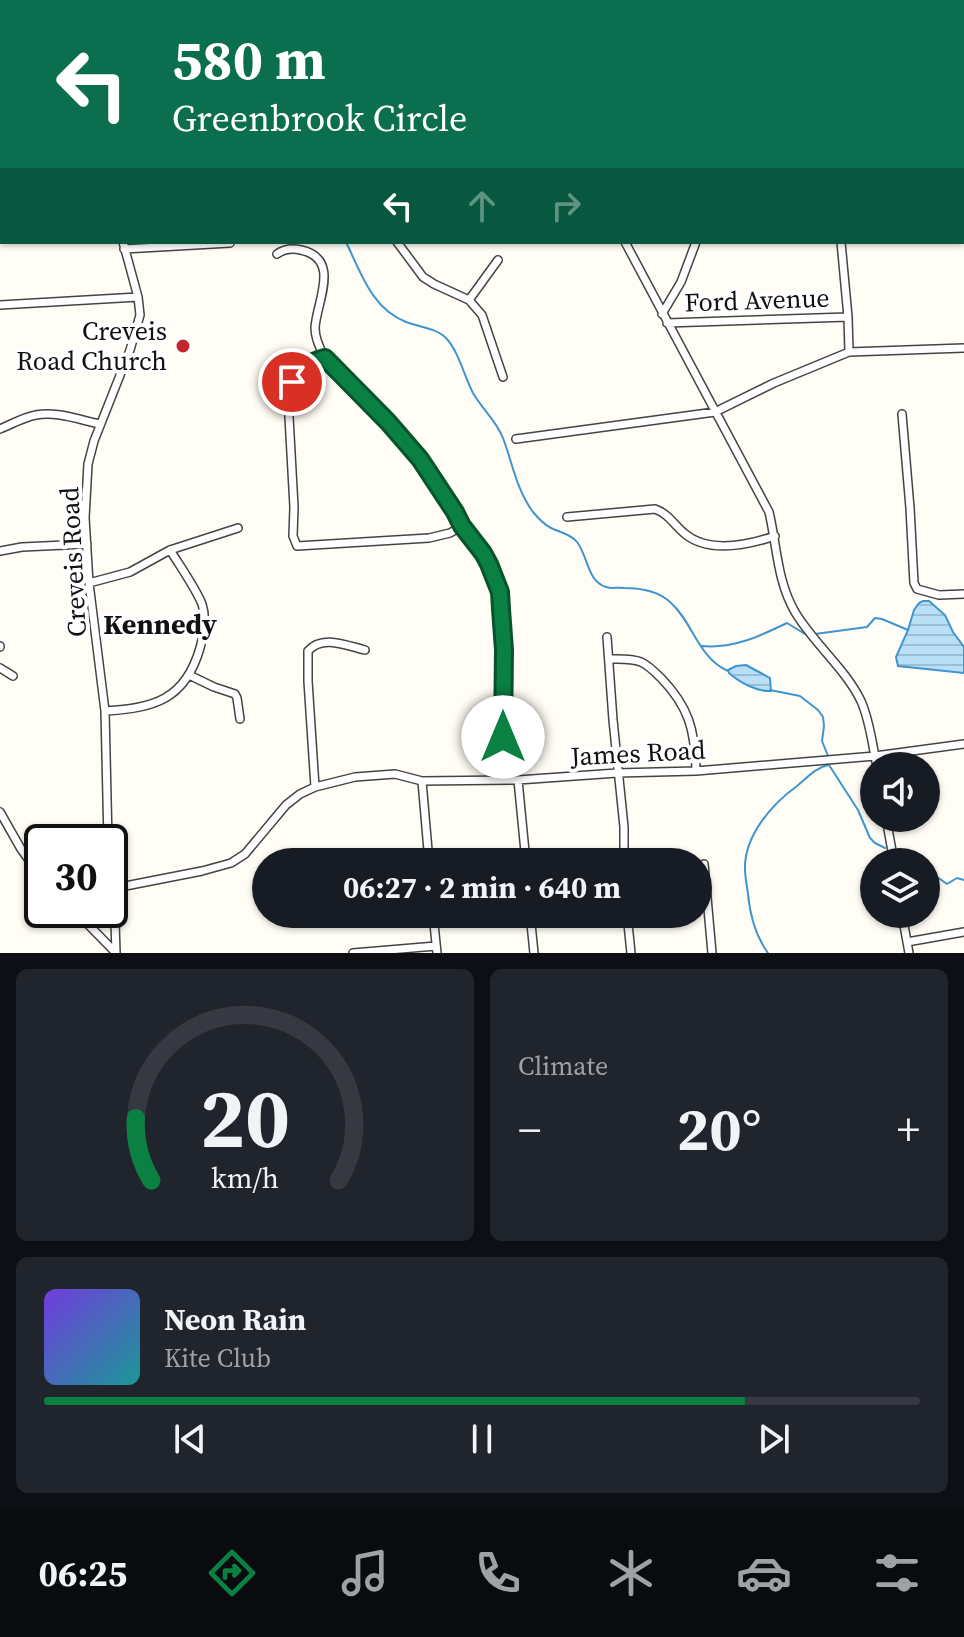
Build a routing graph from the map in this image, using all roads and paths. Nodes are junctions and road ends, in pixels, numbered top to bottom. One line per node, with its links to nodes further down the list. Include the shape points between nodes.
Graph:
1 (194, 244): 6 (street)
2 (398, 244): 10 (street, via 423,277)
3 (626, 244): 12 (street)
4 (695, 244): 12 (street)
5 (841, 244): 13 (street)
6 (123, 246): 9 (street, Creveis Road)
7 (277, 254): 17 (street, via 303,250 321,264 324,285 315,329)
8 (498, 260): 10 (street)
9 (138, 297): 11 (street); 21 (street, Creveis Road, via 136,331)
10 (469, 300): 18 (street, via 482,315)
11 (0, 305)
12 (662, 314): 14 (street)
13 (848, 317): 14 (street, Ford Avenue); 16 (street)
14 (667, 323): 19 (street)
15 (964, 348): 16 (street)
16 (849, 352): 19 (street)
17 (325, 358): 25 (street, via 420,459); 25 (street, via 301,368 289,388 297,546 429,538)
18 (503, 377)
19 (715, 412): 23 (street); 27 (street, via 769,512)
20 (902, 414): 32 (street, via 914,583 917,589 939,595)
21 (100, 424): 22 (street, via 43,414); 28 (street, Creveis Road, via 88,464)
22 (0, 429)
23 (516, 439)
24 (567, 517): 27 (street, via 655,509 690,538 708,545)
25 (462, 526): 47 (street, via 483,553 500,592)
26 (238, 528): 29 (street)
27 (775, 536): 42 (street, via 786,593 860,699)
28 (87, 544): 30 (street); 31 (street, Creveis Road)
29 (170, 550): 31 (street, via 130,572); 37 (street, via 205,617)
30 (0, 551)
31 (89, 583): 39 (street, Creveis Road)
32 (964, 594)
33 (607, 637): 35 (street)
34 (365, 650): 50 (street, via 326,642 308,651)
35 (609, 659): 45 (street, via 640,662 671,689 689,717); 46 (street)
36 (0, 668): 38 (street)
37 (189, 675): 39 (street, via 159,703); 40 (street, via 235,694)
38 (13, 676)
39 (105, 711): 52 (street, Creveis Road)
40 (240, 719)
41 (964, 744): 43 (street, James Road)
42 (874, 752)
43 (905, 752)
44 (860, 757): 45 (street, James Road)
45 (696, 771): 46 (street, James Road)
46 (617, 773): 48 (street, James Road); 55 (street)
47 (505, 780): 48 (street, James Road); 49 (street, James Road)
48 (518, 780): 54 (street)
49 (422, 781): 50 (street, James Road, via 387,774); 53 (street)
50 (315, 787): 57 (street, James Road, via 286,805 231,863)
51 (0, 812): 56 (street)
52 (108, 824)
53 (428, 848)
54 (525, 848)
55 (624, 848)
56 (24, 853)
57 (128, 886)
58 (92, 928): 68 (street)
59 (114, 928): 68 (street)
60 (434, 928): 67 (street)
61 (531, 928): 70 (street)
62 (628, 928): 71 (street)
63 (710, 928): 72 (street)
64 (904, 928): 66 (street)
65 (964, 932): 66 (street)
66 (907, 942): 73 (street)
67 (436, 950): 69 (street)
68 (116, 953)
69 (353, 953)
70 (534, 953)
71 (631, 953)
72 (712, 953)
73 (909, 953)

